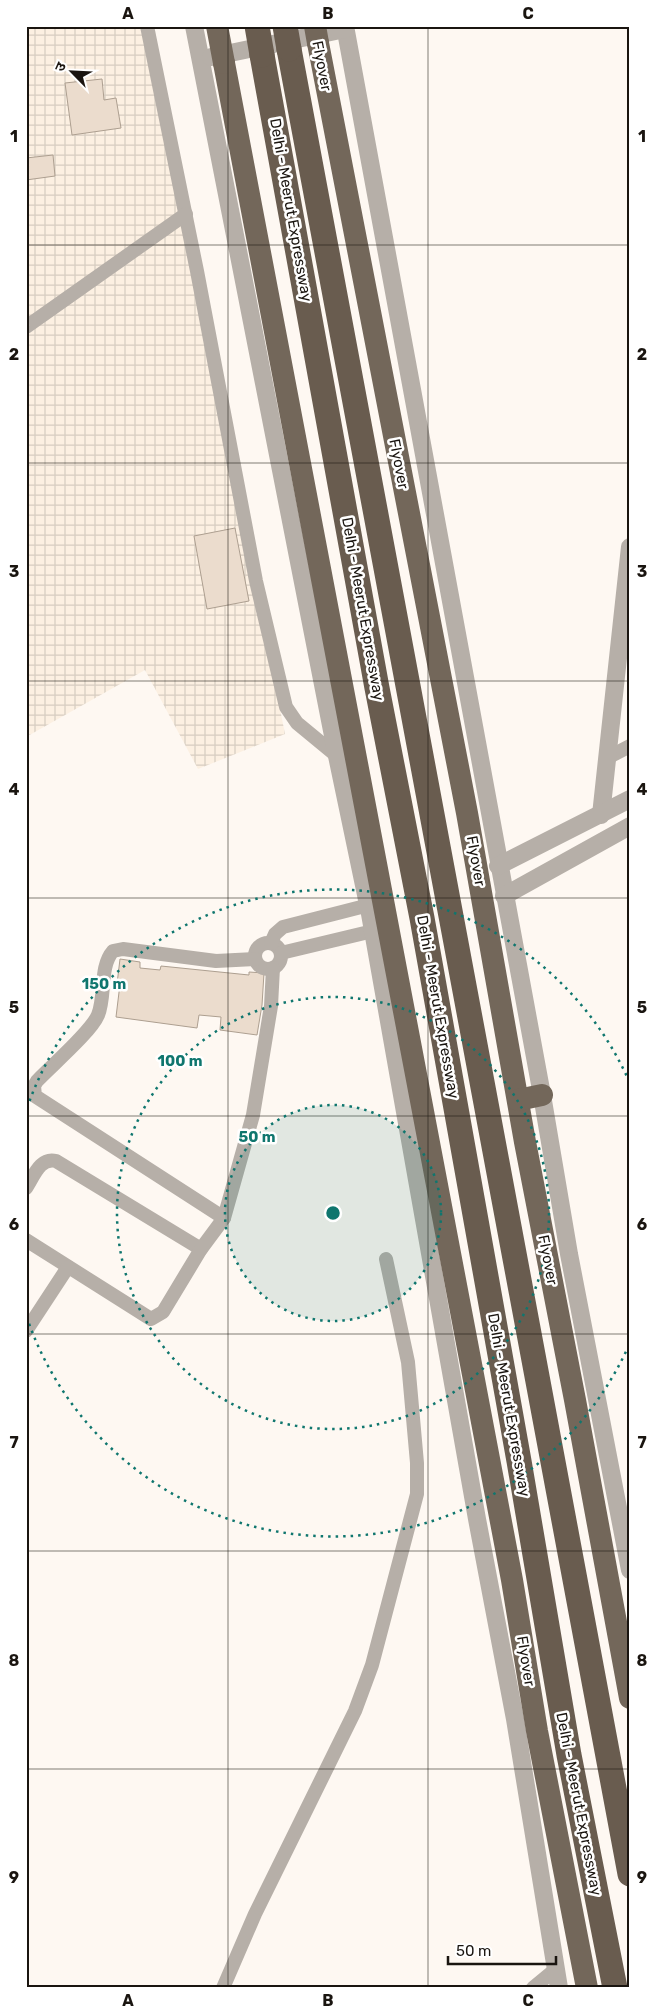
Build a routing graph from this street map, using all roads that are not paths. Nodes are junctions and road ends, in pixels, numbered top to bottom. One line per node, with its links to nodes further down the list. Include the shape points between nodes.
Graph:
1 (147, 26): 9 (street)
2 (194, 26): 8 (street)
3 (218, 26): 26 (highway, bridge, via 342,684)
4 (257, 26): 46 (highway, Delhi - Meerut Expressway, bridge, via 434,986 569,1755)
5 (315, 26): 28 (highway, Flyover, bridge, via 467,813)
6 (345, 27): 8 (street); 18 (street)
7 (287, 38): 40 (highway, Delhi - Meerut Expressway)
8 (201, 59): 13 (street)
9 (186, 214): 10 (street); 13 (street, via 256,581 286,707 297,723)
10 (26, 327)
11 (630, 547): 14 (street)
12 (630, 746): 14 (street)
13 (338, 756): 20 (street)
14 (607, 758): 16 (street)
15 (630, 799): 16 (street)
16 (601, 815): 18 (street)
17 (630, 826): 19 (street)
18 (498, 866): 19 (street)
19 (504, 896): 27 (street)
20 (368, 905): 21 (street); 22 (street, via 283,927)
21 (373, 931): 23 (street); 26 (street)
22 (271, 943): 23 (street); 24 (street, via 260,945 255,953)
23 (281, 953): 25 (street, via 279,964)
24 (256, 959): 25 (street, via 262,968); 32 (street, via 216,961 123,949 113,952 107,964 99,1013 94,1022 34,1086 35,1096)
25 (273, 968): 32 (street, via 271,1006 253,1115)
26 (390, 978): 30 (street); 31 (highway, Flyover)
27 (542, 1095): 28 (highway); 38 (street)
28 (518, 1100): 39 (highway, Flyover)
29 (26, 1188): 34 (street, via 43,1162 49,1159 56,1161)
30 (421, 1200): 31 (highway); 41 (street, via 515,1719)
31 (443, 1217): 45 (highway, Flyover)
32 (224, 1218): 34 (street)
33 (26, 1240): 36 (street)
34 (201, 1249): 36 (street, via 163,1312 151,1319)
35 (386, 1259): 42 (street, via 408,1362 417,1462 416,1494 372,1665 358,1703 255,1914)
36 (68, 1267): 37 (street)
37 (26, 1331)
38 (630, 1570)
39 (630, 1698)
40 (630, 1874)
41 (556, 1969): 43 (street); 44 (street)
42 (223, 1988)
43 (532, 1988)
44 (559, 1988)
45 (587, 1988)
46 (614, 1988)

